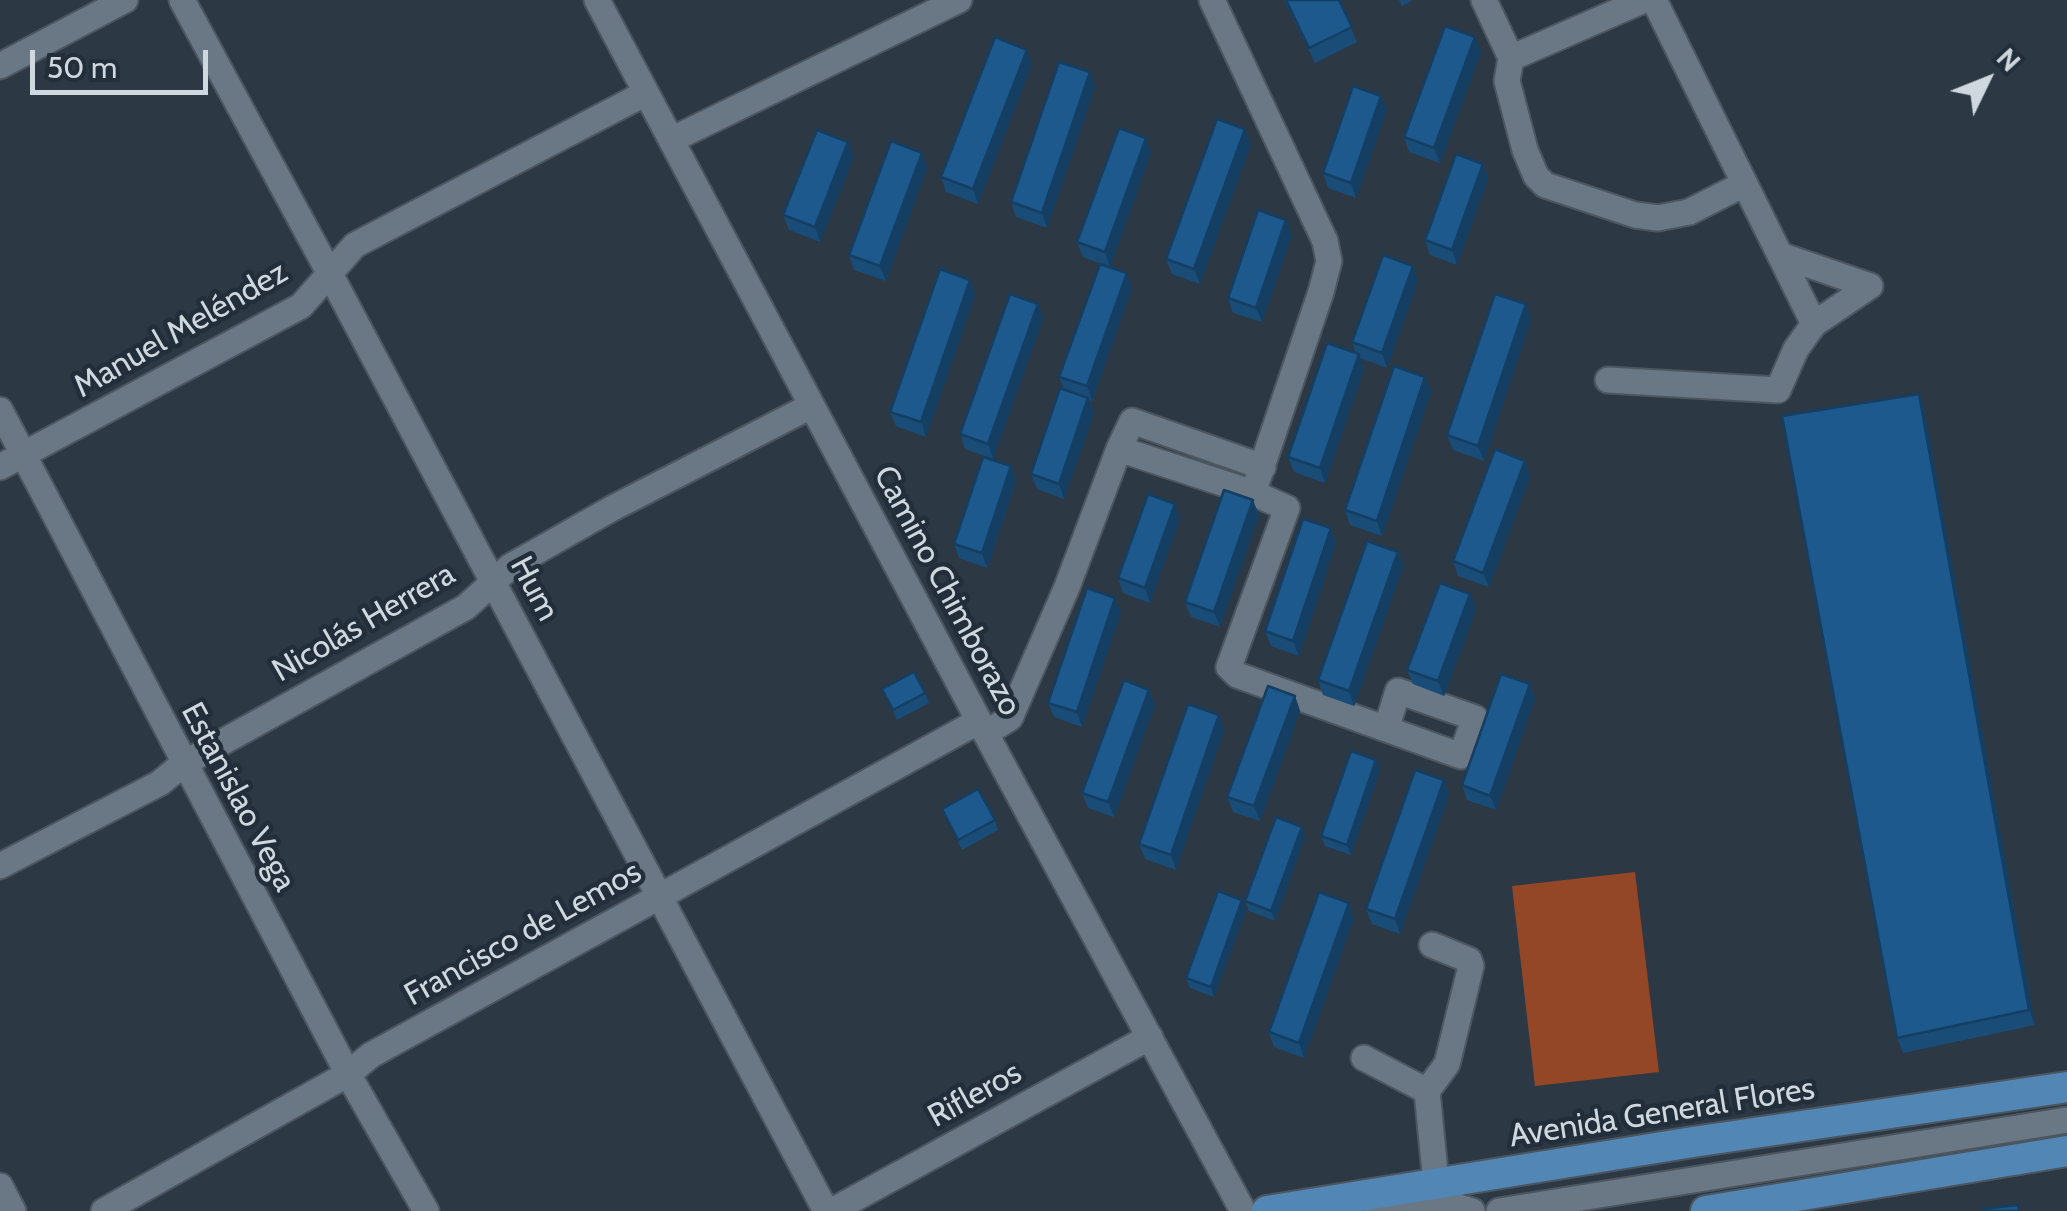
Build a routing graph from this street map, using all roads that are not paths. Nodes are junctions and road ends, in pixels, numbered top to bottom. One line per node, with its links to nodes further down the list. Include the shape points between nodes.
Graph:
1 (125, 0): 10 (street)
2 (182, 0): 15 (street, Hum)
3 (597, 0): 11 (street, Camino Chimborazo)
4 (959, 0): 12 (street)
5 (1212, 0): 23 (street, via 1329,261)
6 (1484, 0): 9 (street)
7 (1644, 0): 9 (street)
8 (1654, 0): 13 (street)
9 (1510, 58): 13 (street, via 1508,81 1521,136 1545,184 1658,218 1689,212)
10 (0, 66)
11 (646, 93): 12 (street, Camino Chimborazo); 15 (street, Manuel Meléndez, via 355,245)
12 (671, 140): 18 (street, Camino Chimborazo)
13 (1744, 184): 14 (street)
14 (1780, 255): 16 (street); 16 (street, via 1870,286)
15 (330, 274): 21 (street, Manuel Meléndez, via 301,306); 25 (street, Hum)
16 (1814, 324): 17 (street, via 1778,390)
17 (1608, 380)
18 (811, 406): 25 (street, Nicolás Herrera, via 611,509); 26 (street, Camino Chimborazo)
19 (0, 410): 21 (street, Estanislao Vega)
20 (1119, 449): 23 (street, via 1132,421); 24 (street); 26 (street, Francisco de Lemos, via 1010,718)
21 (24, 454): 22 (street, Manuel Meléndez); 28 (street, Estanislao Vega)
22 (0, 467)
23 (1262, 467): 24 (street)
24 (1253, 493): 27 (street, via 1287,508 1229,666 1237,675)
25 (493, 582): 28 (street, Nicolás Herrera, via 466,607); 30 (street, Hum)
26 (983, 727): 30 (street, Francisco de Lemos); 32 (street, Camino Chimborazo)
27 (1386, 728): 27 (street, via 1398,690 1475,718 1461,756)
28 (183, 764): 29 (street, Nicolás Herrera); 34 (street, Estanislao Vega)
29 (0, 866)
30 (660, 896): 34 (street, Francisco de Lemos, via 371,1055); 45 (street, Hum)
31 (1432, 945): 36 (street, via 1472,966 1447,1064)
32 (1150, 1036): 45 (street, Rifleros); 46 (street, Camino Chimborazo)
33 (1364, 1058): 36 (street)
34 (348, 1074): 43 (street, Francisco de Lemos); 44 (street, Estanislao Vega)
35 (2067, 1088): 39 (main road, Avenida General Flores)
36 (1427, 1092): 39 (street)
37 (2067, 1120): 41 (street)
38 (2067, 1151): 50 (main road)
39 (1436, 1184): 47 (main road, Avenida General Flores)
40 (0, 1186): 42 (street)
41 (1515, 1210)
42 (13, 1211)
43 (104, 1211)
44 (426, 1211)
45 (829, 1211)
46 (1243, 1211)
47 (1267, 1211)
48 (1362, 1211): 49 (street, via 1435,1200)
49 (1472, 1211)
50 (1706, 1211)

